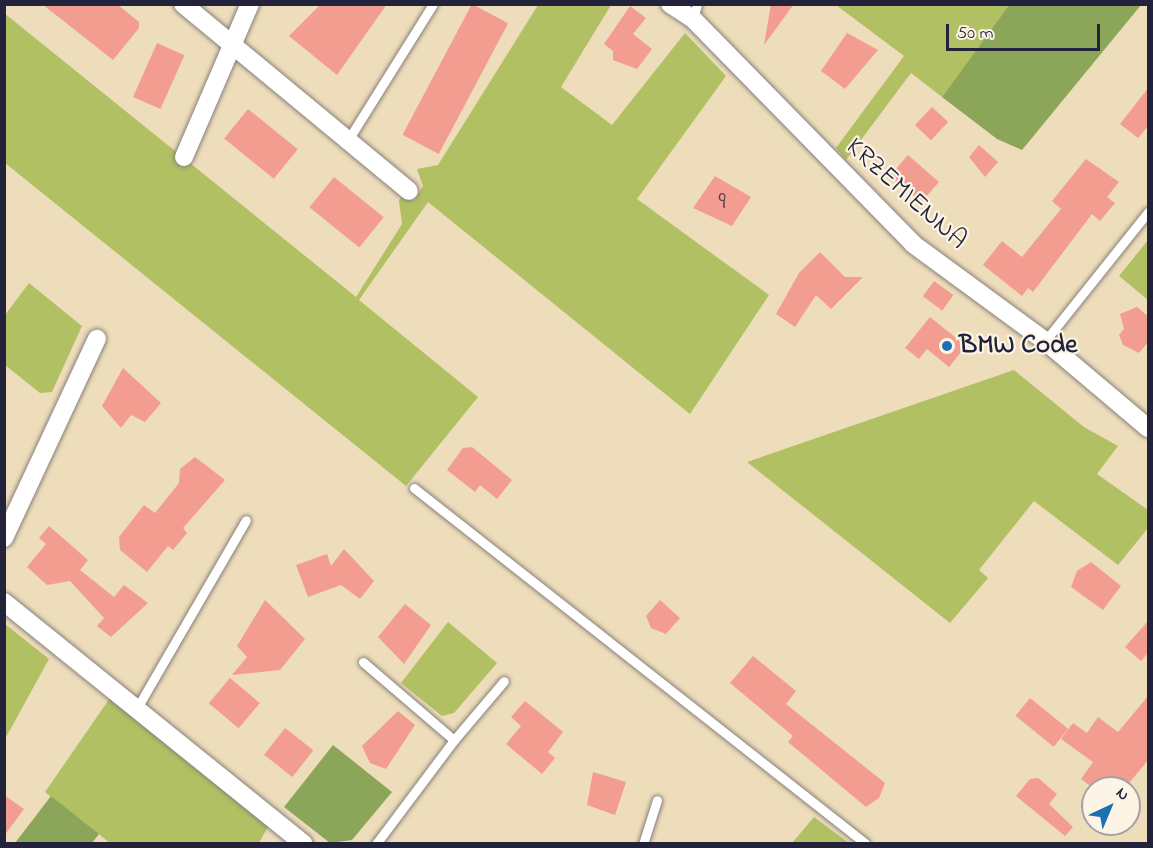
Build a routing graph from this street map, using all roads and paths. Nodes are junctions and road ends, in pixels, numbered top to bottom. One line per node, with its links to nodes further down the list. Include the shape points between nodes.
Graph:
1 (183, 4): 6 (street)
2 (250, 4): 6 (street)
3 (433, 4): 7 (lane)
4 (670, 4): 5 (street, KRZEMIENNA)
5 (695, 12): 12 (street, KRZEMIENNA, via 913,244)
6 (232, 44): 7 (street); 8 (street)
7 (348, 140): 9 (street)
8 (184, 157)
9 (409, 191)
10 (1149, 212): 12 (lane)
11 (97, 339): 16 (street)
12 (1045, 341): 13 (street, KRZEMIENNA)
13 (1149, 428)
14 (414, 488): 26 (lane)
15 (246, 520): 20 (lane)
16 (4, 538)
17 (4, 602): 20 (street)
18 (363, 662): 21 (lane)
19 (504, 681): 21 (lane)
20 (137, 708): 23 (street)
21 (454, 740): 24 (lane)
22 (657, 800): 25 (lane)
23 (304, 843)
24 (376, 843)
25 (643, 843)
26 (866, 843)

